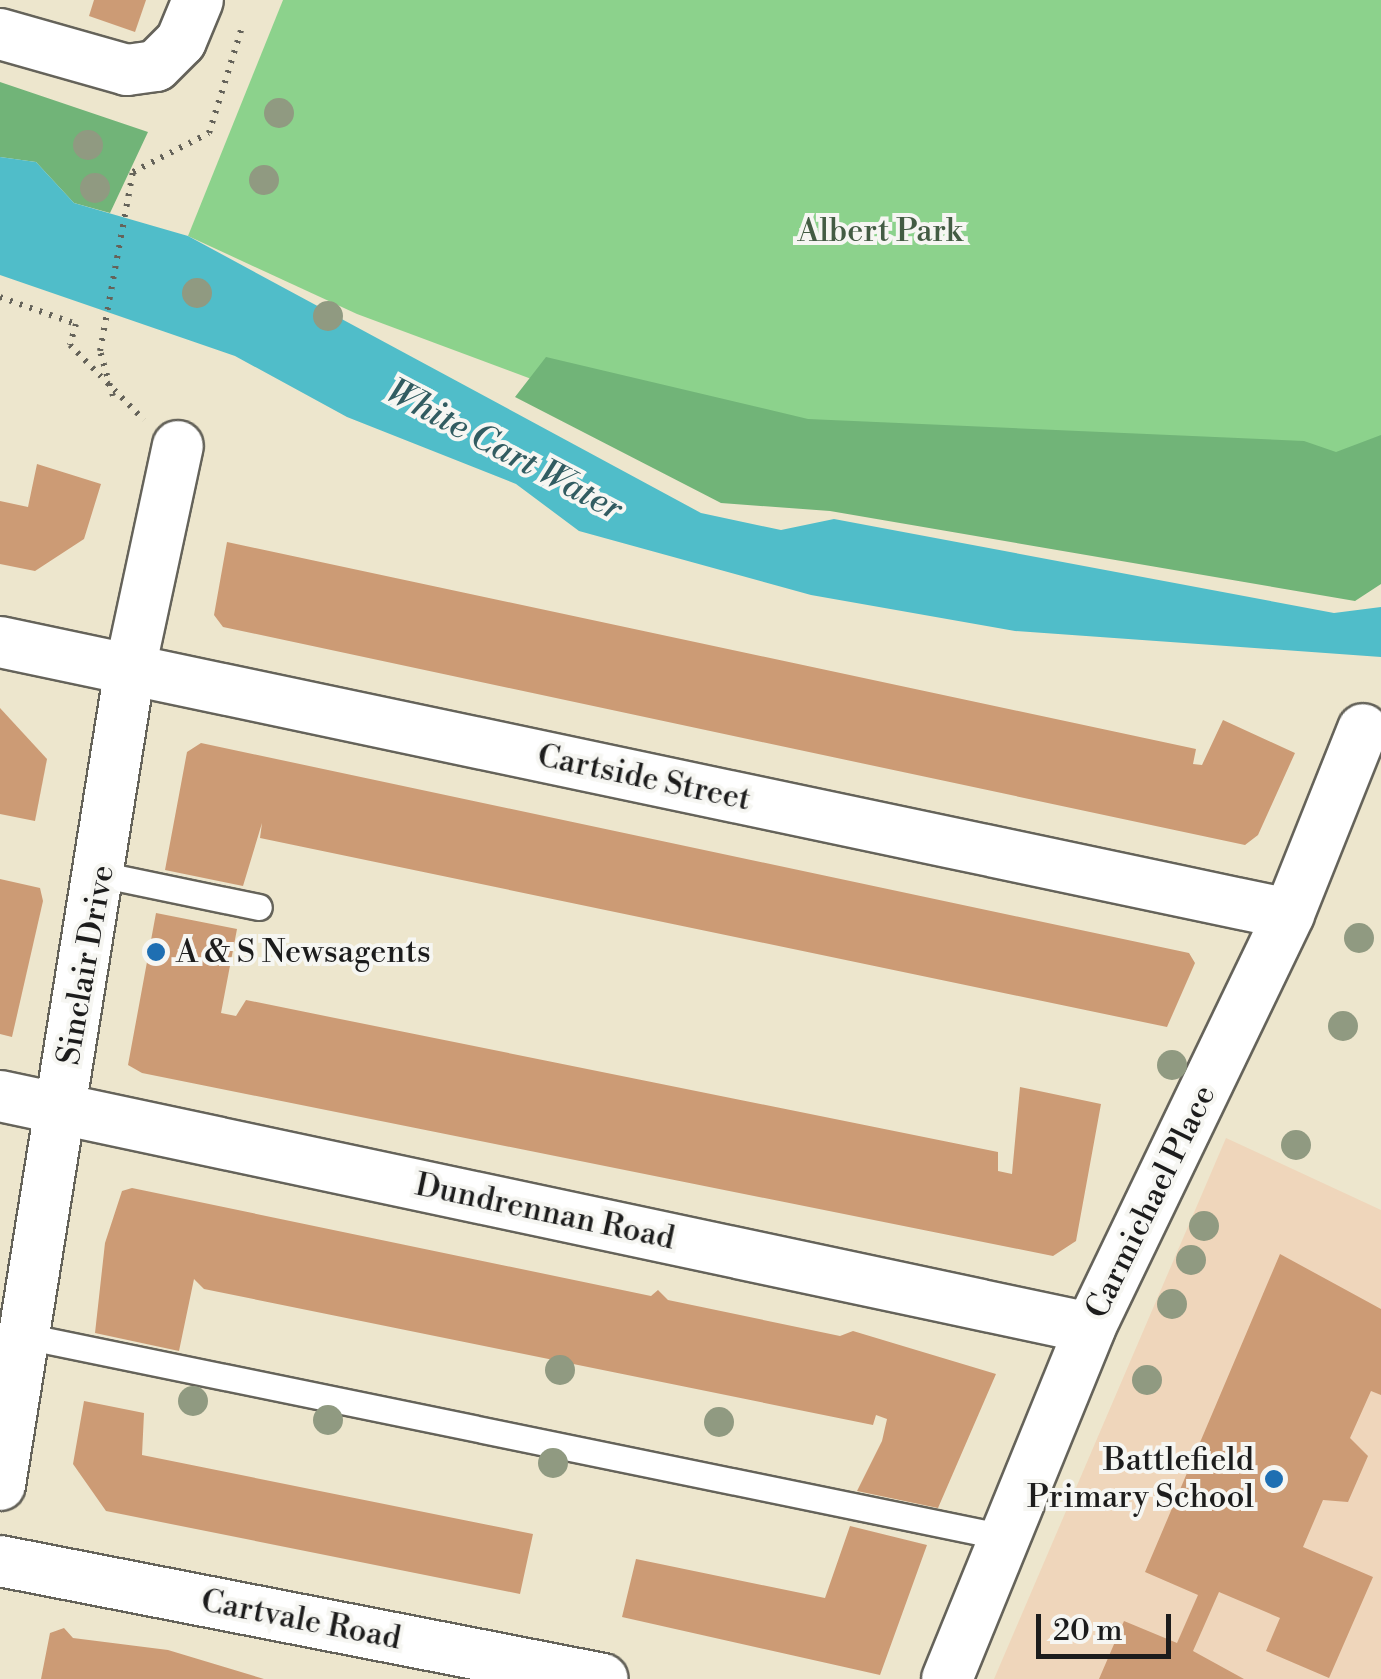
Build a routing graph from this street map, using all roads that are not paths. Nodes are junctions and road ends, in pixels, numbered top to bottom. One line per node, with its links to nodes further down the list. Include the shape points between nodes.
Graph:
1 (198, 0): 2 (street, via 181,42 156,66 127,70)
2 (0, 34)
3 (178, 446): 5 (street, Sinclair Drive)
4 (0, 642): 5 (street, Cartside Street)
5 (130, 669): 7 (street, Sinclair Drive); 9 (street, Cartside Street)
6 (1363, 729): 9 (street, Carmichael Place)
7 (104, 875): 8 (lane); 11 (street, Sinclair Drive)
8 (260, 907)
9 (1289, 914): 12 (street, Carmichael Place)
10 (0, 1096): 11 (street, Dundrennan Road)
11 (61, 1109): 12 (street, Dundrennan Road); 13 (street, Sinclair Drive)
12 (1090, 1328): 15 (street, Carmichael Place)
13 (12, 1333): 14 (street, Sinclair Drive); 15 (lane)
14 (0, 1486)
15 (1004, 1537): 18 (street, Carmichael Place)
16 (0, 1561): 17 (street, Cartvale Road)
17 (603, 1679)
18 (947, 1679)

